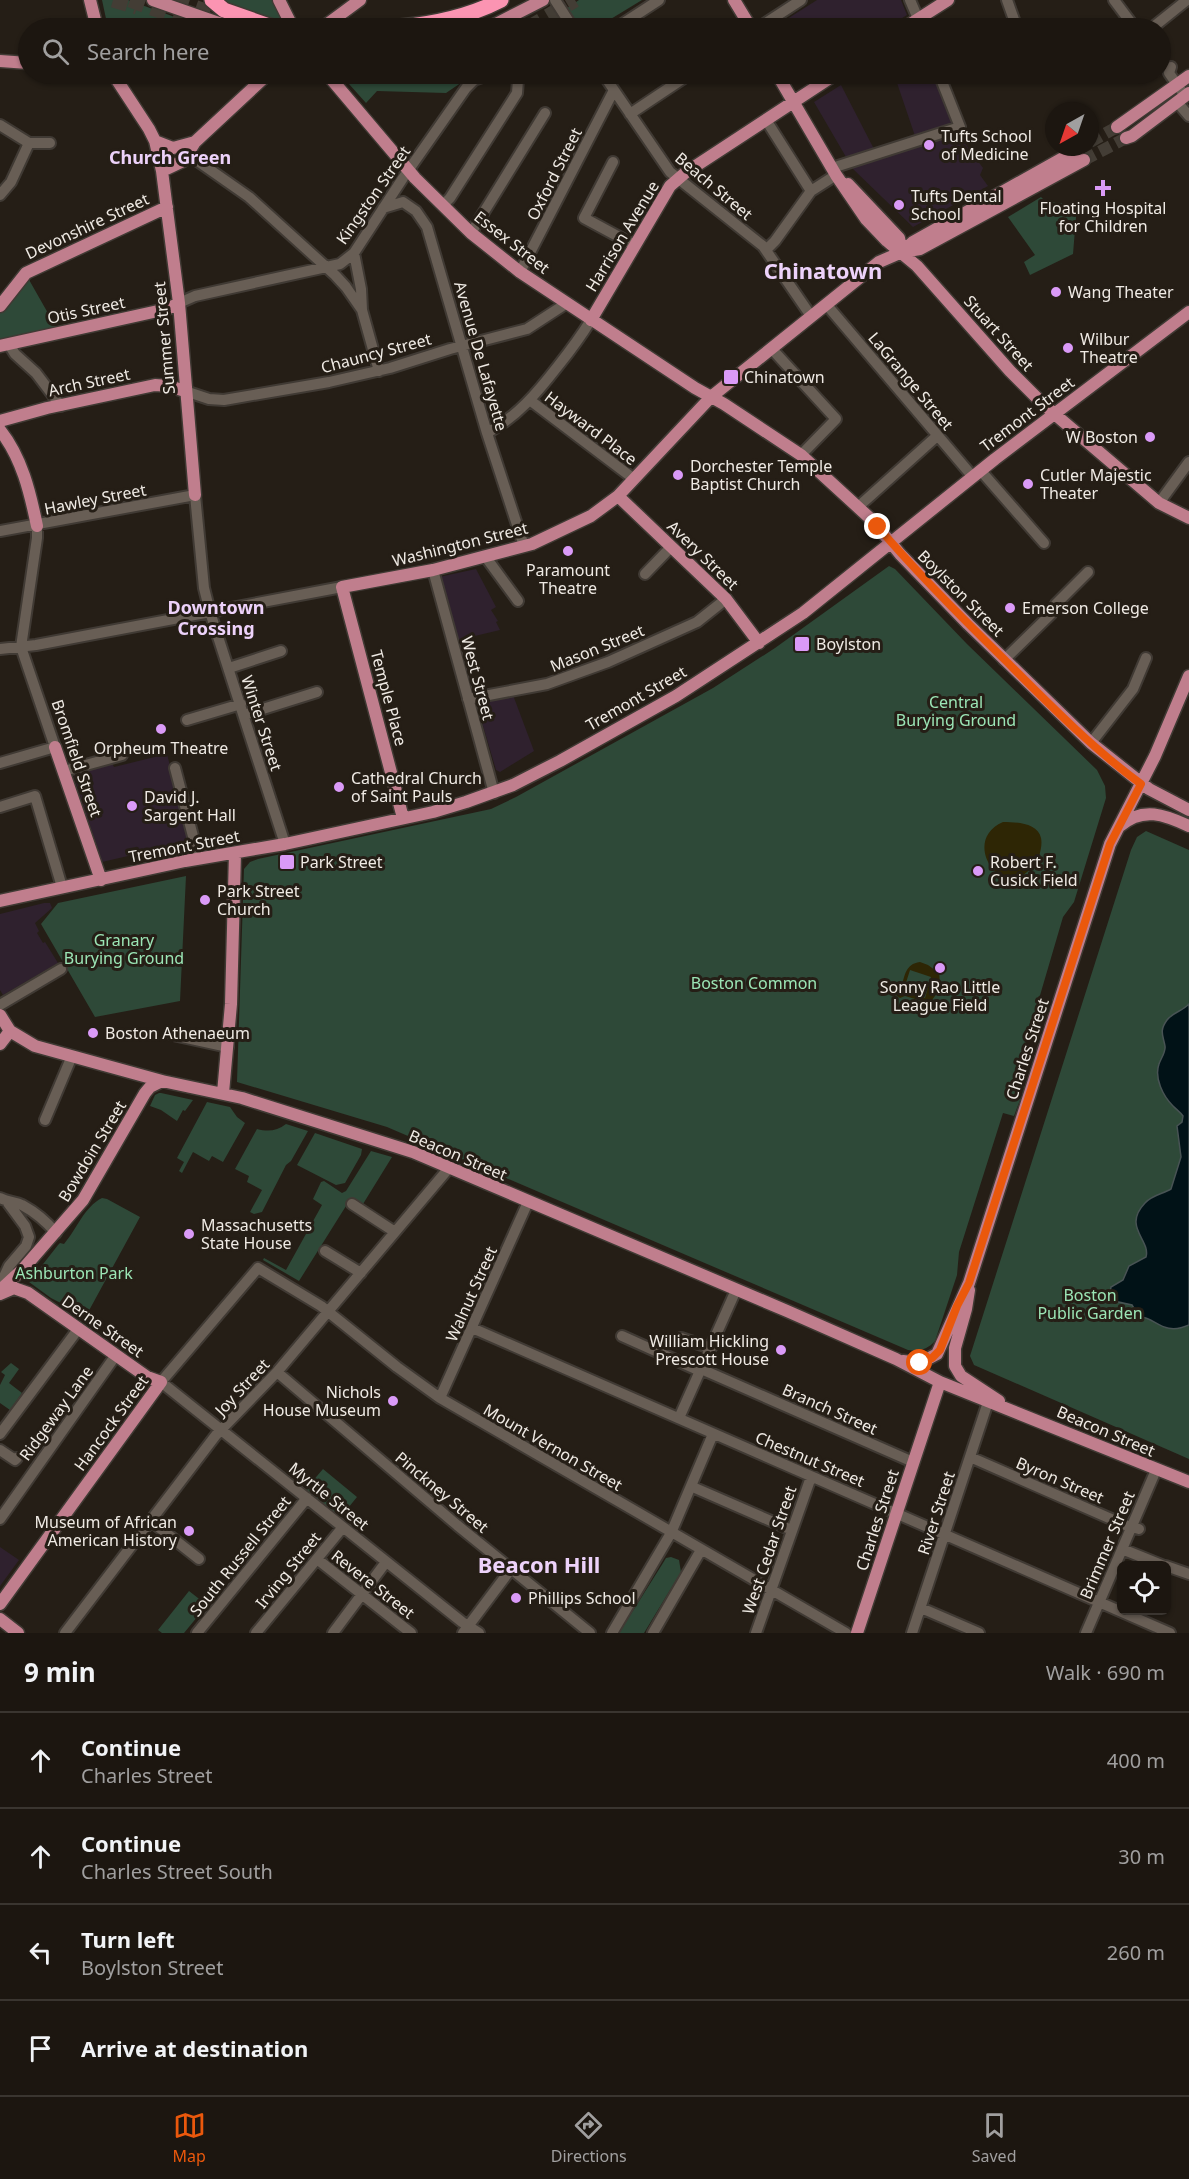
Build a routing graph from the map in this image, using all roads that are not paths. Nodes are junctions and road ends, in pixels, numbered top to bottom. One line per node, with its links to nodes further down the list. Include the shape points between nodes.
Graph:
1 (90, 0): 17 (main road)
2 (153, 0): 18 (main road)
3 (212, 0): 19 (highway)
4 (279, 0): 20 (main road)
5 (360, 0): 21 (main road)
6 (501, 0): 22 (highway)
7 (543, 0): 23 (main road)
8 (555, 0): 24 (street)
9 (659, 0): 25 (street)
10 (734, 0): 26 (main road)
11 (801, 0): 27 (street)
12 (910, 0): 28 (street)
13 (948, 0): 29 (main road)
14 (1007, 0): 30 (street)
15 (1114, 0): 31 (street)
16 (1187, 0): 32 (street)
17 (94, 18)
18 (204, 18)
19 (248, 18)
20 (288, 18)
21 (336, 18)
22 (454, 18)
23 (508, 18)
24 (567, 18)
25 (631, 18)
26 (744, 18)
27 (773, 18)
28 (918, 18)
29 (927, 18)
30 (1013, 18)
31 (1128, 18)
32 (1164, 18)
33 (18, 63): 34 (main road)
34 (2, 64)
35 (1189, 76): 50 (main road)
36 (1171, 77): 50 (street)
37 (120, 84): 59 (main road, Summer Street)
38 (257, 84): 60 (main road)
39 (336, 84): 48 (main road, Essex Street)
40 (338, 84): 48 (main road)
41 (469, 84): 66 (street, Kingston Street)
42 (518, 84): 72 (street, via 517,93)
43 (610, 84): 49 (street, Beach Street)
44 (675, 84): 53 (street)
45 (783, 84): 51 (main road, Stuart Street)
46 (820, 84): 51 (main road, Harrison Avenue)
47 (943, 84): 68 (street, via 960,128)
48 (340, 89): 66 (main road, Essex Street)
49 (615, 90): 53 (street, Beach Street); 81 (street, Oxford Street)
50 (1182, 94): 54 (street); 57 (main road); 58 (main road)
51 (794, 101): 55 (main road, Harrison Avenue); 68 (main road, Stuart Street)
52 (545, 112): 75 (street)
53 (630, 114): 69 (street, Beach Street)
54 (1189, 116)
55 (766, 120): 69 (main road, Harrison Avenue); 70 (street)
56 (0, 125): 61 (street)
57 (1117, 127)
58 (1126, 138)
59 (155, 141): 60 (main road, via 173,148); 67 (main road, Summer Street)
60 (195, 142): 63 (main road)
61 (29, 143): 62 (street); 71 (street, via 15,177)
62 (50, 143)
63 (189, 154): 67 (main road, via 177,166); 80 (street, via 249,197)
64 (1077, 156): 78 (main road, Washington Street, via 920,249)
65 (613, 162): 76 (street, via 584,218)
66 (409, 170): 72 (main road, Essex Street); 74 (street, Kingston Street)
67 (162, 171): 73 (main road, Summer Street)
68 (834, 172): 70 (street); 78 (main road, Stuart Street, via 899,237)
69 (677, 179): 76 (main road, Harrison Avenue); 77 (street, Beach Street)
70 (811, 191): 77 (street)
71 (0, 195)
72 (443, 205): 75 (main road, Essex Street)
73 (167, 207): 82 (main road, Summer Street); 85 (main road, Devonshire Street, via 26,273)
74 (383, 208): 79 (street, Kingston Street); 91 (street, Avenue De Lafayette, via 403,202 423,219)
75 (471, 232): 81 (main road, Essex Street)
76 (634, 244): 89 (main road, Harrison Avenue)
77 (766, 250): 88 (street, Beach Street)
78 (902, 252): 84 (main road, Washington Street, via 879,262); 98 (main road, Stuart Street)
79 (354, 253): 80 (street, Kingston Street); 86 (street)
80 (327, 268): 82 (street, Kingston Street, via 195,296); 86 (street, via 346,286)
81 (520, 272): 83 (main road, Essex Street)
82 (179, 303): 90 (main road, Otis Street); 94 (main road, Summer Street)
83 (567, 303): 89 (main road, Essex Street); 91 (street, Chauncy Street, via 527,328)
84 (826, 304): 88 (main road, Washington Street); 102 (street, LaGrange Street)
85 (0, 306)
86 (362, 310): 93 (street)
87 (1189, 312): 98 (main road, Tremont Street)
88 (811, 316): 92 (main road, Washington Street)
89 (591, 320): 95 (main road, Essex Street); 96 (street)
90 (5, 346): 97 (street, via 36,373)
91 (462, 346): 93 (street, Chauncy Street); 101 (street, Avenue De Lafayette)
92 (771, 348): 95 (main road, Washington Street); 103 (street, via 836,419)
93 (379, 371): 94 (street, Chauncy Street, via 224,400)
94 (186, 391): 97 (main road, Arch Street, via 158,385); 107 (main road, Summer Street)
95 (711, 397): 103 (main road, Boylston Street); 106 (main road, Washington Street)
96 (531, 401): 101 (street); 106 (street, Hayward Place)
97 (61, 406): 99 (main road, Arch Street)
98 (1055, 415): 105 (main road, Tremont Street); 109 (main road, Stuart Street)
99 (0, 422)
100 (0, 430): 113 (main road, via 23,470)
101 (487, 433): 116 (street, Avenue De Lafayette)
102 (937, 436): 105 (street, LaGrange Street); 110 (street)
103 (801, 455): 110 (main road, Boylston Street)
104 (1189, 462): 109 (street)
105 (977, 474): 114 (main road, Tremont Street); 115 (street, LaGrange Street)
106 (634, 479): 108 (main road, Washington Street)
107 (195, 495): 113 (street, Hawley Street, via 64,520); 125 (street, Summer Street)
108 (618, 496): 116 (main road, Washington Street, via 581,521); 117 (main road, Avery Street)
109 (1159, 503): 111 (main road, Stuart Street)
110 (858, 507): 114 (main road, Boylston Street)
111 (1189, 518)
112 (0, 531): 113 (street, Hawley Street)
113 (37, 532): 127 (street)
114 (891, 543): 126 (main road, Tremont Street); 131 (main road, Boylston Street)
115 (1044, 543)
116 (524, 546): 118 (main road, Washington Street)
117 (671, 547): 121 (street); 123 (main road, Avery Street)
118 (485, 556): 119 (main road, Washington Street); 124 (street)
119 (434, 570): 122 (main road, Washington Street); 135 (street, West Street)
120 (1088, 572): 131 (street)
121 (645, 574)
122 (342, 587): 125 (street, Washington Street); 148 (main road, Temple Place)
123 (726, 599): 126 (main road, Avery Street); 135 (street, Mason Street, via 697,622 608,662 547,684)
124 (518, 601)
125 (210, 612): 127 (street, Washington Street); 132 (street, Winter Street)
126 (759, 643): 145 (main road, Tremont Street, via 668,700)
127 (21, 647): 128 (street, Washington Street); 139 (street, Bromfield Street)
128 (0, 649)
129 (281, 651): 132 (street)
130 (1146, 658): 138 (street, via 1133,689)
131 (1004, 660): 138 (main road, Boylston Street)
132 (229, 668): 136 (street, Winter Street)
133 (1189, 676): 144 (main road, Charles Street)
134 (318, 692): 136 (street)
135 (468, 699): 145 (street, West Street)
136 (242, 710): 137 (street); 151 (street, Winter Street)
137 (187, 720)
138 (1091, 743): 144 (main road, Boylston Street)
139 (55, 747): 141 (street); 143 (main road, Bromfield Street)
140 (122, 755): 143 (street)
141 (0, 763)
142 (175, 768): 153 (street)
143 (64, 771): 154 (main road, Bromfield Street)
144 (1141, 784): 147 (main road, Boylston Street); 149 (main road, Charles Street)
145 (494, 793): 148 (main road, Tremont Street)
146 (0, 807): 155 (street, via 35,796)
147 (1189, 810)
148 (404, 818): 151 (main road, Tremont Street)
149 (1120, 826): 150 (main road, via 1149,813); 178 (main road, Charles Street, via 1110,844)
150 (1189, 826)
151 (285, 844): 152 (main road, Tremont Street)
152 (235, 853): 153 (main road, Tremont Street); 163 (main road)
153 (200, 859): 154 (main road, Tremont Street)
154 (101, 880): 155 (main road, Tremont Street)
155 (62, 887): 156 (main road, Tremont Street)
156 (0, 901)
157 (61, 969): 158 (street)
158 (0, 1005)
159 (0, 1015): 160 (main road, Beacon Street)
160 (10, 1031): 162 (main road); 164 (main road, Beacon Street, via 34,1046)
161 (173, 1035): 163 (street)
162 (0, 1044)
163 (228, 1047): 166 (main road)
164 (72, 1056): 165 (main road, Beacon Street); 167 (street)
165 (162, 1081): 166 (main road, Beacon Street); 173 (main road, Bowdoin Street, via 150,1087 91,1188)
166 (223, 1093): 168 (main road, Beacon Street, via 393,1145)
167 (45, 1120)
168 (449, 1168): 170 (main road, Beacon Street); 172 (street, Joy Street)
169 (4, 1200): 173 (street, via 20,1204); 179 (street, via 29,1237)
170 (528, 1202): 180 (main road, Beacon Street); 185 (street, Walnut Street)
171 (352, 1204): 172 (street)
172 (395, 1232): 177 (street, Joy Street)
173 (56, 1233): 176 (main road, Bowdoin Street)
174 (325, 1251): 177 (street)
175 (258, 1268): 183 (street, Mount Vernon Street); 195 (street, Hancock Street)
176 (23, 1269): 181 (main road, Bowdoin Street); 182 (main road, via 21,1280)
177 (361, 1273): 183 (street, Joy Street)
178 (969, 1283): 189 (main road, Charles Street); 192 (main road, Charles Street)
179 (0, 1285)
180 (736, 1290): 188 (street); 191 (main road, Beacon Street)
181 (0, 1292): 182 (main road, via 14,1288)
182 (28, 1293): 184 (main road, Derne Street)
183 (327, 1311): 194 (street, Joy Street); 197 (street, Mount Vernon Street)
184 (79, 1328): 190 (main road, Derne Street); 202 (street)
185 (472, 1328): 197 (street, Walnut Street); 200 (street, Chestnut Street)
186 (622, 1336): 193 (street, Branch Street)
187 (681, 1338): 188 (street)
188 (711, 1348): 193 (street)
189 (937, 1354): 191 (main road, Beacon Street, via 920,1363)
190 (116, 1355): 195 (main road, Derne Street); 214 (street, Ridgeway Lane)
191 (896, 1359): 196 (main road, Beacon Street)
192 (954, 1360): 199 (main road, Beacon Street, via 961,1376)
193 (701, 1370): 200 (street); 207 (street, Branch Street)
194 (277, 1372): 201 (street, Joy Street); 228 (street, Pinckney Street)
195 (161, 1382): 201 (street, Myrtle Street); 233 (main road, Hancock Street)
196 (940, 1382): 198 (main road, Beacon Street); 207 (main road, Charles Street)
197 (440, 1398): 219 (street, Mount Vernon Street)
198 (988, 1402): 199 (main road, Beacon Street); 205 (street, River Street)
199 (1011, 1409): 208 (main road, Beacon Street)
200 (679, 1418): 203 (street, Chestnut Street)
201 (221, 1430): 212 (street, Myrtle Street); 215 (street, Joy Street)
202 (0, 1434)
203 (713, 1434): 209 (street, Chestnut Street); 219 (street)
204 (0, 1450): 206 (street)
205 (970, 1457): 218 (street, Byron Street); 220 (street, River Street)
206 (17, 1458)
207 (913, 1462): 213 (main road, Charles Street)
208 (1156, 1470): 210 (main road, Beacon Street); 218 (street, Brimmer Street)
209 (811, 1477): 213 (street, Chestnut Street); 230 (street, West Cedar Street)
210 (1189, 1482)
211 (695, 1488): 217 (street)
212 (307, 1498): 216 (street, Myrtle Street); 240 (street, South Russell Street)
213 (897, 1513): 220 (street, Chestnut Street); 250 (main road, Charles Street)
214 (0, 1519)
215 (151, 1521): 224 (street); 239 (street, Joy Street)
216 (343, 1527): 223 (street, Irving Street); 226 (street, Myrtle Street)
217 (787, 1528)
218 (1135, 1528): 221 (street, Brimmer Street)
219 (672, 1533): 222 (street, Mount Vernon Street); 246 (street)
220 (944, 1533): 232 (street, Chestnut Street); 234 (street, River Street)
221 (1122, 1549): 225 (street); 232 (street, Brimmer Street)
222 (701, 1550): 230 (street, Mount Vernon Street); 247 (street)
223 (317, 1558): 231 (street, Revere Street); 241 (street, Irving Street)
224 (199, 1559)
225 (1153, 1561)
226 (386, 1562): 231 (street); 237 (street, Myrtle Street)
227 (1171, 1568): 229 (street)
228 (511, 1569): 237 (street); 245 (street, Pinckney Street)
229 (1189, 1574)
230 (771, 1590): 248 (street, West Cedar Street); 249 (street, Mount Vernon Street)
231 (362, 1594): 236 (street, Revere Street); 242 (street)
232 (1099, 1601): 253 (street, Brimmer Street); 254 (street, Chestnut Street)
233 (0, 1604)
234 (921, 1608): 251 (street, River Street); 252 (street)
235 (0, 1619): 238 (main road)
236 (396, 1629): 243 (street, Revere Street)
237 (465, 1630): 244 (street, Myrtle Street)
238 (18, 1633)
239 (65, 1633)
240 (197, 1633)
241 (256, 1633)
242 (333, 1633)
243 (411, 1633)
244 (479, 1633)
245 (590, 1633)
246 (612, 1633)
247 (653, 1633)
248 (756, 1633)
249 (846, 1633)
250 (857, 1633)
251 (912, 1633)
252 (979, 1633)
253 (1086, 1633)
254 (1170, 1633)

